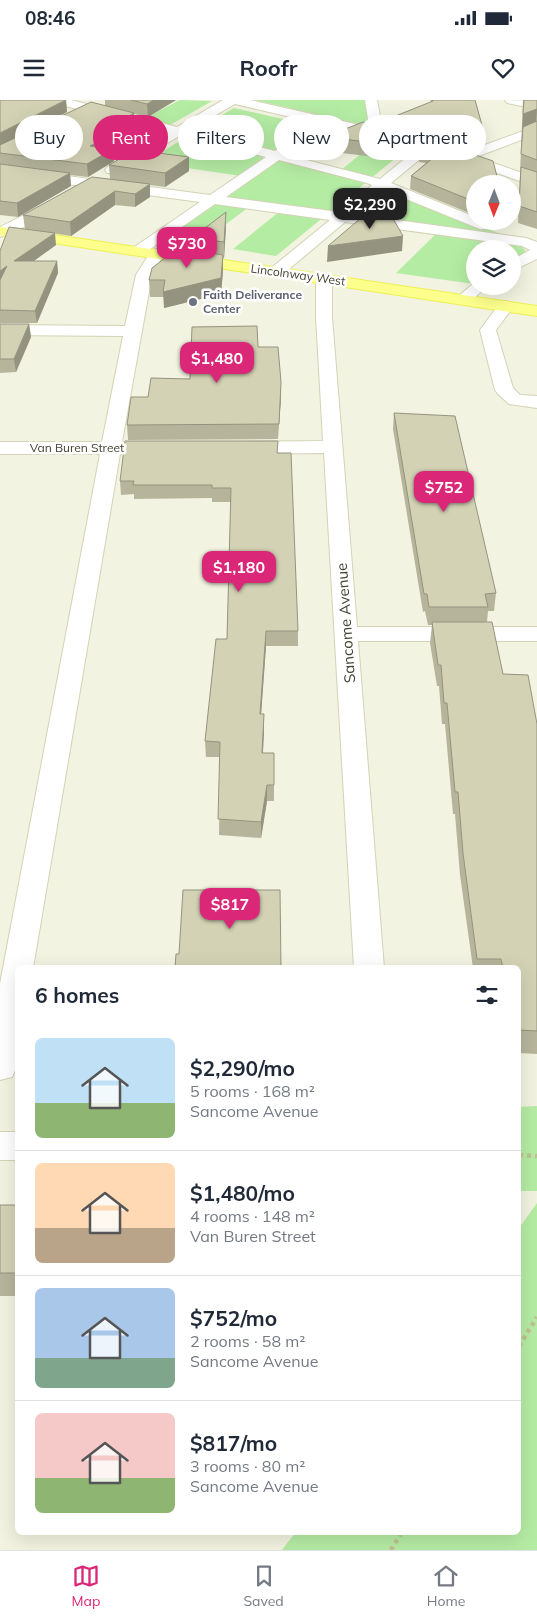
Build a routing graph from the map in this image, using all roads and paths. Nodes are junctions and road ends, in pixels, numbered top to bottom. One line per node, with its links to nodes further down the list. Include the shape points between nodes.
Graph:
1 (57, 100): 7 (street)
2 (105, 100): 7 (street)
3 (234, 100): 9 (street); 10 (street)
4 (371, 100): 11 (street)
5 (510, 100): 6 (street)
6 (537, 106)
7 (90, 109): 8 (street); 12 (street)
8 (76, 115)
9 (207, 115)
10 (297, 115)
11 (374, 115)
12 (178, 130)
13 (537, 130): 15 (street)
14 (178, 131): 21 (street)
15 (486, 149)
16 (274, 159): 24 (street)
17 (294, 160): 23 (street)
18 (412, 160): 23 (street)
19 (472, 160): 22 (street)
20 (0, 171): 21 (street)
21 (90, 183): 24 (street); 26 (street)
22 (537, 183)
23 (382, 184): 25 (street); 27 (street)
24 (213, 199): 25 (street); 28 (street)
25 (344, 216): 27 (street); 31 (street)
26 (1, 232): 28 (main road, Lincolnway West)
27 (533, 247): 30 (street)
28 (138, 251): 29 (main road, Lincolnway West)
29 (156, 254): 31 (main road, Lincolnway West); 38 (street, via 144,275)
30 (521, 258)
31 (276, 272): 32 (main road, Lincolnway West)
32 (324, 279): 34 (main road, Lincolnway West); 40 (street, Sancome Avenue)
33 (468, 295): 34 (street)
34 (462, 300): 35 (main road, Lincolnway West)
35 (506, 306): 36 (main road, Lincolnway West); 39 (street, via 488,330 504,390 515,400)
36 (537, 310)
37 (0, 330): 38 (street)
38 (132, 331): 42 (street)
39 (537, 402)
40 (333, 447): 44 (street); 45 (street, Sancome Avenue)
41 (0, 448): 42 (street, Van Buren Street)
42 (110, 448): 43 (street, Van Buren Street); 47 (street)
43 (149, 448)
44 (226, 448)
45 (347, 634): 46 (street); 48 (street, Sancome Avenue)
46 (537, 634)
47 (19, 965)
48 (370, 965)
49 (15, 986): 50 (street)
50 (0, 1068)
51 (0, 1146): 52 (street)
52 (15, 1146)
53 (521, 1155): 54 (path)
54 (537, 1156)
55 (537, 1317): 56 (path)
56 (521, 1343)
57 (400, 1535): 58 (path)
58 (391, 1550)

